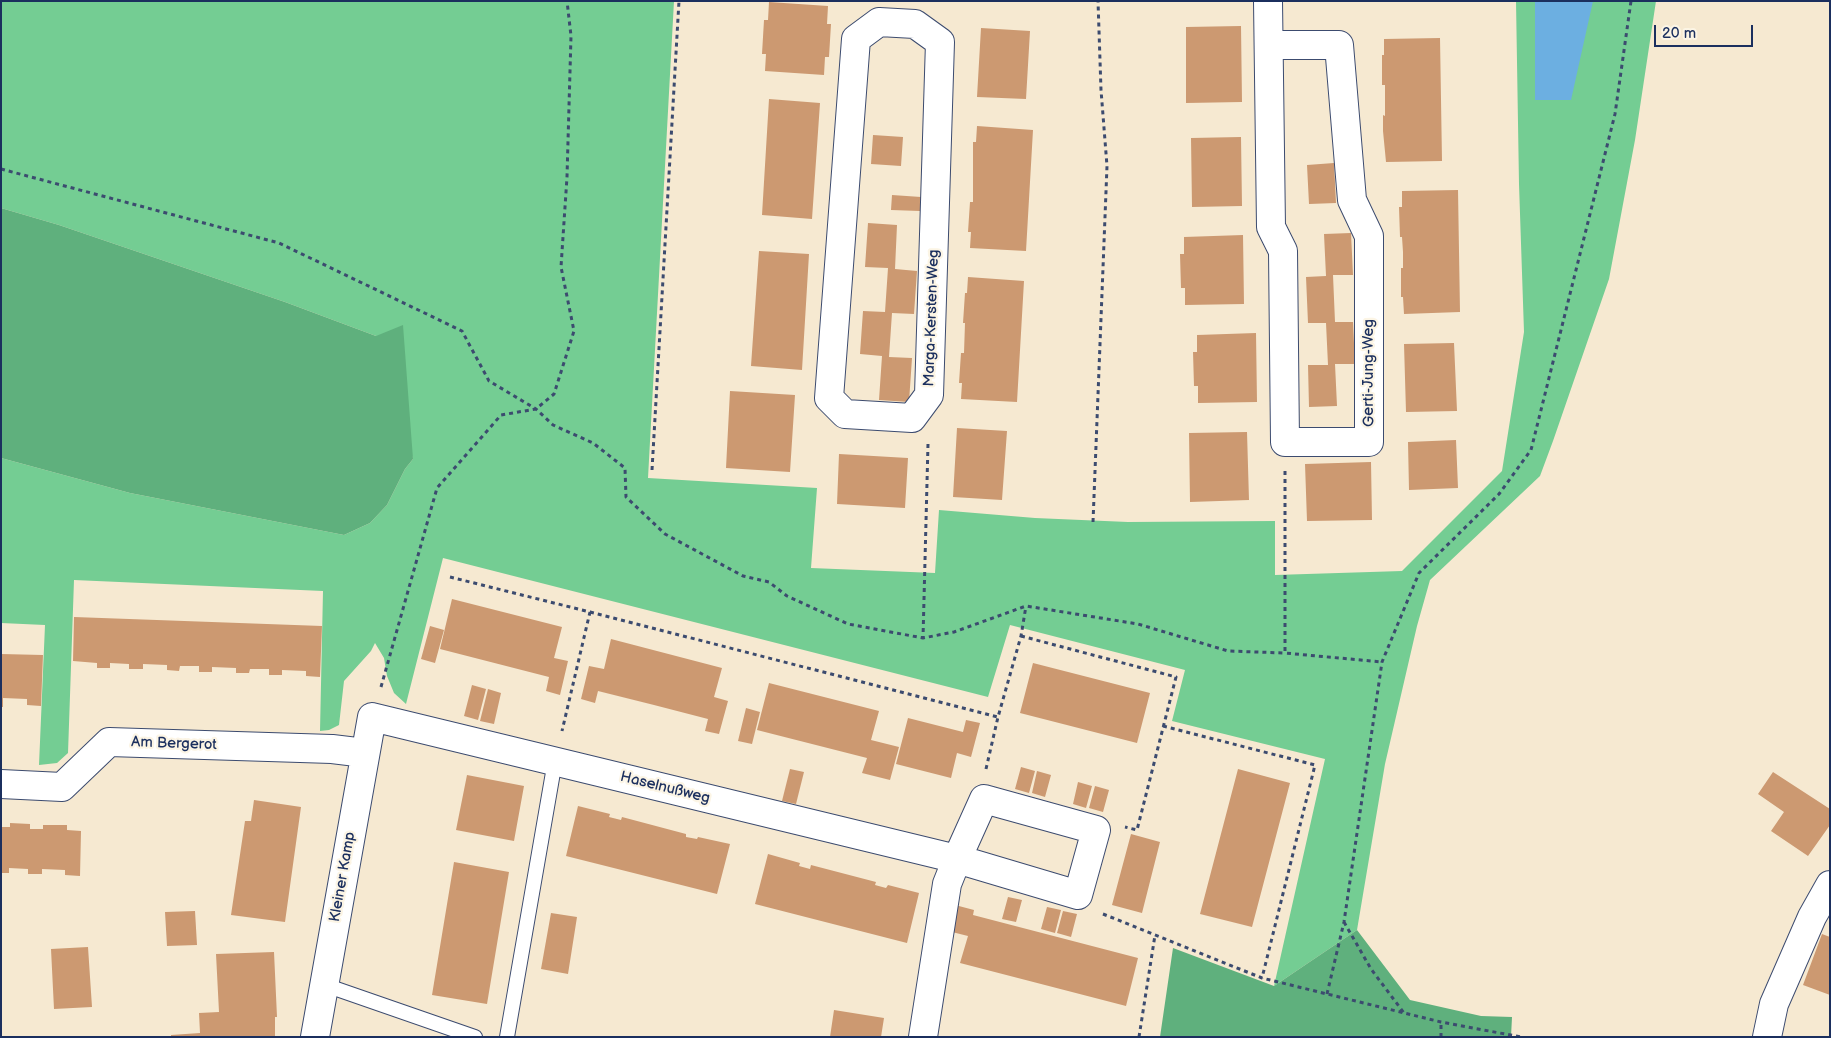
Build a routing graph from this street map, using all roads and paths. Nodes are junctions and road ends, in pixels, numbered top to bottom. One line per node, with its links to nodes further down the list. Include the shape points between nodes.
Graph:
1 (567, 1): 9 (path, via 571,36 561,267 574,331 554,394)
2 (680, 1): 12 (path)
3 (1098, 1): 13 (path, via 1106,166)
4 (1268, 1): 7 (street)
5 (1631, 1): 20 (path, via 1615,114 1531,450 1499,494 1419,573)
6 (880, 12): 6 (street, Marga-Kersten-Weg, via 914,24 940,42 929,395 912,418 845,414 829,398 856,39)
7 (1269, 45): 10 (street, via 1272,227 1283,251); 10 (street, Gerti-Jung-Weg, via 1339,45 1352,200 1369,236 1369,442)
8 (1, 169): 9 (path, via 279,243 462,331 489,382)
9 (536, 409): 18 (path, via 553,425 593,443 624,468 626,497 665,534 743,576 769,582 787,596 848,624); 21 (path, via 501,415 437,488)
10 (1285, 442): 19 (path)
11 (928, 443): 18 (path)
12 (652, 470)
13 (1093, 522)
14 (450, 577): 16 (path)
15 (1026, 606): 17 (path); 18 (path, via 954,632); 19 (path, via 1138,624 1228,651)
16 (590, 612): 22 (path); 25 (path)
17 (1021, 636): 22 (path); 23 (path, via 1176,677)
18 (923, 638)
19 (1286, 653): 20 (path)
20 (1382, 662): 32 (path)
21 (372, 717): 24 (street, Kleiner Kamp); 25 (street, Haselnußweg)
22 (998, 717): 27 (path, via 984,778)
23 (1163, 726): 28 (path, via 1137,830 1111,823); 34 (path, via 1315,765)
24 (365, 753): 26 (street, Am Bergerot, via 332,749 109,742 62,787); 35 (street, Kleiner Kamp)
25 (554, 761): 29 (street, Haselnußweg); 41 (lane)
26 (1, 784)
27 (984, 799): 28 (street); 29 (street)
28 (1096, 830): 31 (street)
29 (957, 859): 31 (street, Haselnußweg); 42 (street, via 947,884)
30 (1830, 885): 46 (street, via 1812,917 1774,1004)
31 (1078, 894): 33 (path, via 1089,909)
32 (1344, 922): 36 (path); 37 (path, via 1370,969)
33 (1155, 935): 34 (path); 43 (path)
34 (1262, 978): 36 (path)
35 (324, 985): 39 (street, Kleiner Kamp); 40 (lane)
36 (1327, 994): 37 (path)
37 (1404, 1013): 38 (path)
38 (1441, 1022): 44 (path); 45 (path)
39 (316, 1037)
40 (474, 1037)
41 (507, 1037)
42 (923, 1037)
43 (1139, 1037)
44 (1441, 1037)
45 (1521, 1037)
46 (1767, 1037)

